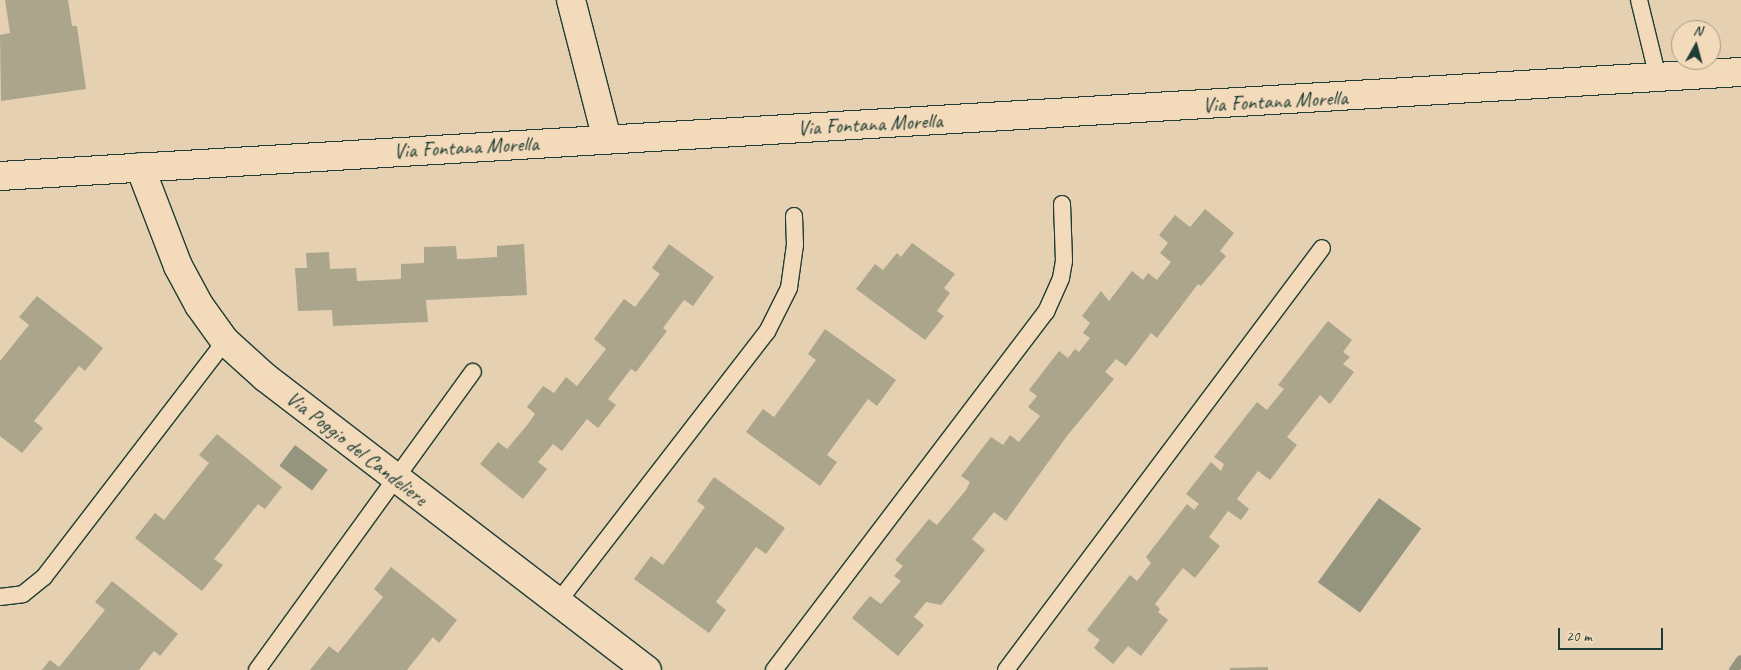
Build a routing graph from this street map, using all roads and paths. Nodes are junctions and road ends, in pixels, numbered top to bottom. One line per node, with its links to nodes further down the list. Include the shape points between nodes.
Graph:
1 (571, 0): 5 (street)
2 (1639, 0): 4 (lane)
3 (1741, 72): 4 (street, Via Fontana Morella)
4 (1658, 78): 5 (street, Via Fontana Morella)
5 (607, 139): 6 (street, Via Fontana Morella)
6 (140, 167): 7 (street, Via Fontana Morella); 11 (street, Via Poggio del Candeliere, via 178,266 199,305)
7 (0, 176)
8 (1062, 204): 18 (lane, via 1065,242 1062,278 1046,312)
9 (794, 216): 15 (lane, via 795,245 789,288 768,332)
10 (1322, 248): 19 (lane)
11 (225, 341): 13 (street, Via Poggio del Candeliere, via 266,378); 14 (lane, via 44,577 23,594)
12 (473, 372): 13 (lane)
13 (396, 479): 15 (street, Via Poggio del Candeliere); 16 (lane)
14 (0, 597)
15 (558, 602): 17 (street, Via Poggio del Candeliere)
16 (257, 670)
17 (647, 670)
18 (774, 670)
19 (1006, 670)

